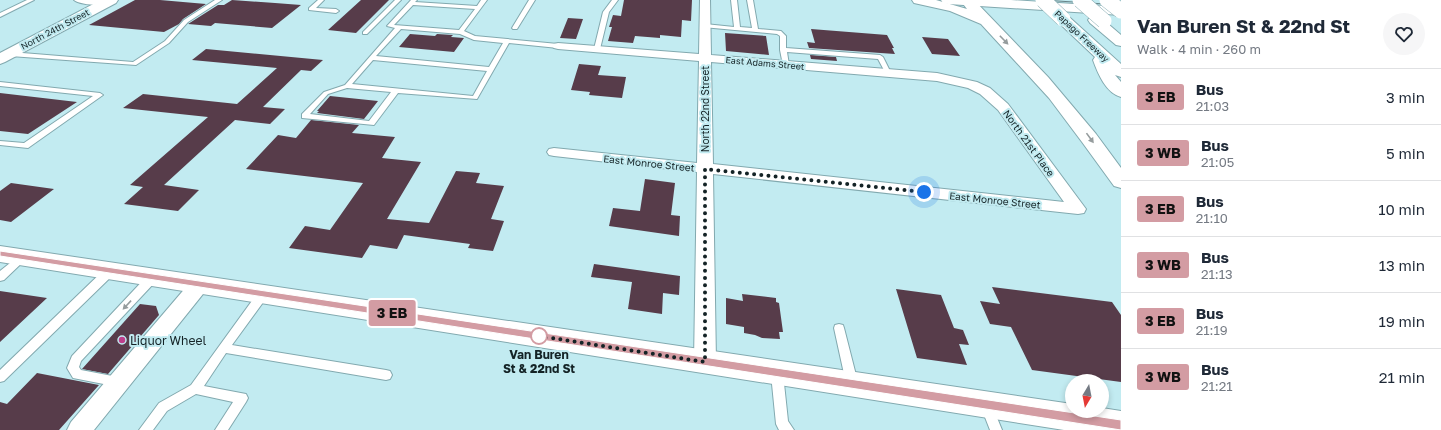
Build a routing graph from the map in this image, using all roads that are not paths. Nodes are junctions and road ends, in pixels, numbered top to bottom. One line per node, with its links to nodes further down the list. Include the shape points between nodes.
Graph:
1 (31, 0): 25 (lane)
2 (79, 0): 18 (street)
3 (219, 0): 42 (lane, via 186,21 167,42 134,64)
4 (322, 0): 23 (lane, via 311,10)
5 (398, 0): 34 (lane)
6 (484, 0): 22 (lane)
7 (532, 0): 30 (lane)
8 (614, 0): 39 (lane, via 606,12)
9 (705, 0): 28 (street, North 22nd Street)
10 (734, 0): 31 (lane)
11 (750, 0): 32 (lane)
12 (919, 0): 27 (main road, via 954,8)
13 (948, 0): 20 (main road)
14 (1043, 0): 41 (main road, Papago Freeway, bridge)
15 (1072, 0): 26 (main road)
16 (1080, 0): 21 (main road); 26 (main road, bridge)
17 (1107, 0): 24 (main road, bridge)
18 (109, 1): 42 (main road, North 24th Street)
19 (413, 1): 22 (lane); 29 (lane, via 390,26)
20 (968, 1): 24 (main road); 27 (main road)
21 (1121, 3)
22 (479, 8): 33 (lane)
23 (336, 11)
24 (1121, 11)
25 (0, 14)
26 (1100, 20): 35 (main road); 37 (main road)
27 (985, 21): 57 (main road, one-way to 57, via 1031,67 1060,101 1086,132)
28 (705, 26): 31 (lane); 44 (street, North 22nd Street)
29 (400, 27): 33 (lane); 43 (lane)
30 (515, 28)
31 (737, 28): 32 (lane)
32 (755, 30): 40 (lane, via 779,32 783,36)
33 (461, 32): 36 (lane, via 474,38)
34 (365, 33)
35 (1121, 34)
36 (507, 41): 38 (lane); 46 (lane)
37 (1121, 42)
38 (558, 46): 39 (street, East Adams Street)
39 (597, 49): 44 (street, East Adams Street)
40 (783, 50): 45 (lane); 48 (lane, via 880,57)
41 (1099, 52): 47 (main road, Papago Freeway); 53 (main road, via 1106,75)
42 (5, 56)
43 (372, 58): 46 (lane); 51 (lane)
44 (705, 58): 45 (street, East Adams Street); 56 (street, North 22nd Street)
45 (786, 65): 48 (street, East Adams Street)
46 (492, 69): 52 (lane, via 475,98)
47 (1121, 72)
48 (888, 73): 50 (street, East Adams Street, via 937,77)
49 (0, 84): 54 (lane, via 100,95 25,146)
50 (972, 85): 58 (street, North 21st Place, via 985,91 1003,107)
51 (347, 86): 52 (lane); 52 (lane, via 326,93 305,116 371,123)
52 (396, 91)
53 (1121, 92)
54 (0, 143)
55 (554, 152): 56 (street, East Monroe Street)
56 (705, 169): 58 (street, East Monroe Street); 67 (street, North 22nd Street)
57 (1121, 182)
58 (1078, 209)
59 (12, 255): 60 (main road); 61 (lane)
60 (111, 270): 62 (main road); 70 (lane)
61 (0, 277)
62 (153, 277): 63 (main road); 71 (lane, one-way to 71, via 76,359 73,368 77,374)
63 (200, 284): 64 (main road); 71 (street)
64 (263, 294): 66 (lane); 67 (main road)
65 (839, 328): 72 (lane)
66 (223, 348): 69 (lane); 73 (lane)
67 (705, 362): 68 (main road)
68 (777, 372): 72 (main road); 76 (lane)
69 (386, 375)
70 (0, 377)
71 (118, 382): 77 (street)
72 (852, 384): 74 (main road)
73 (195, 389): 78 (lane, via 163,407); 79 (lane, via 242,398)
74 (986, 405): 75 (main road); 80 (lane)
75 (1121, 425)
76 (783, 428)
77 (79, 430)
78 (145, 430)
79 (221, 430)
80 (996, 430)

